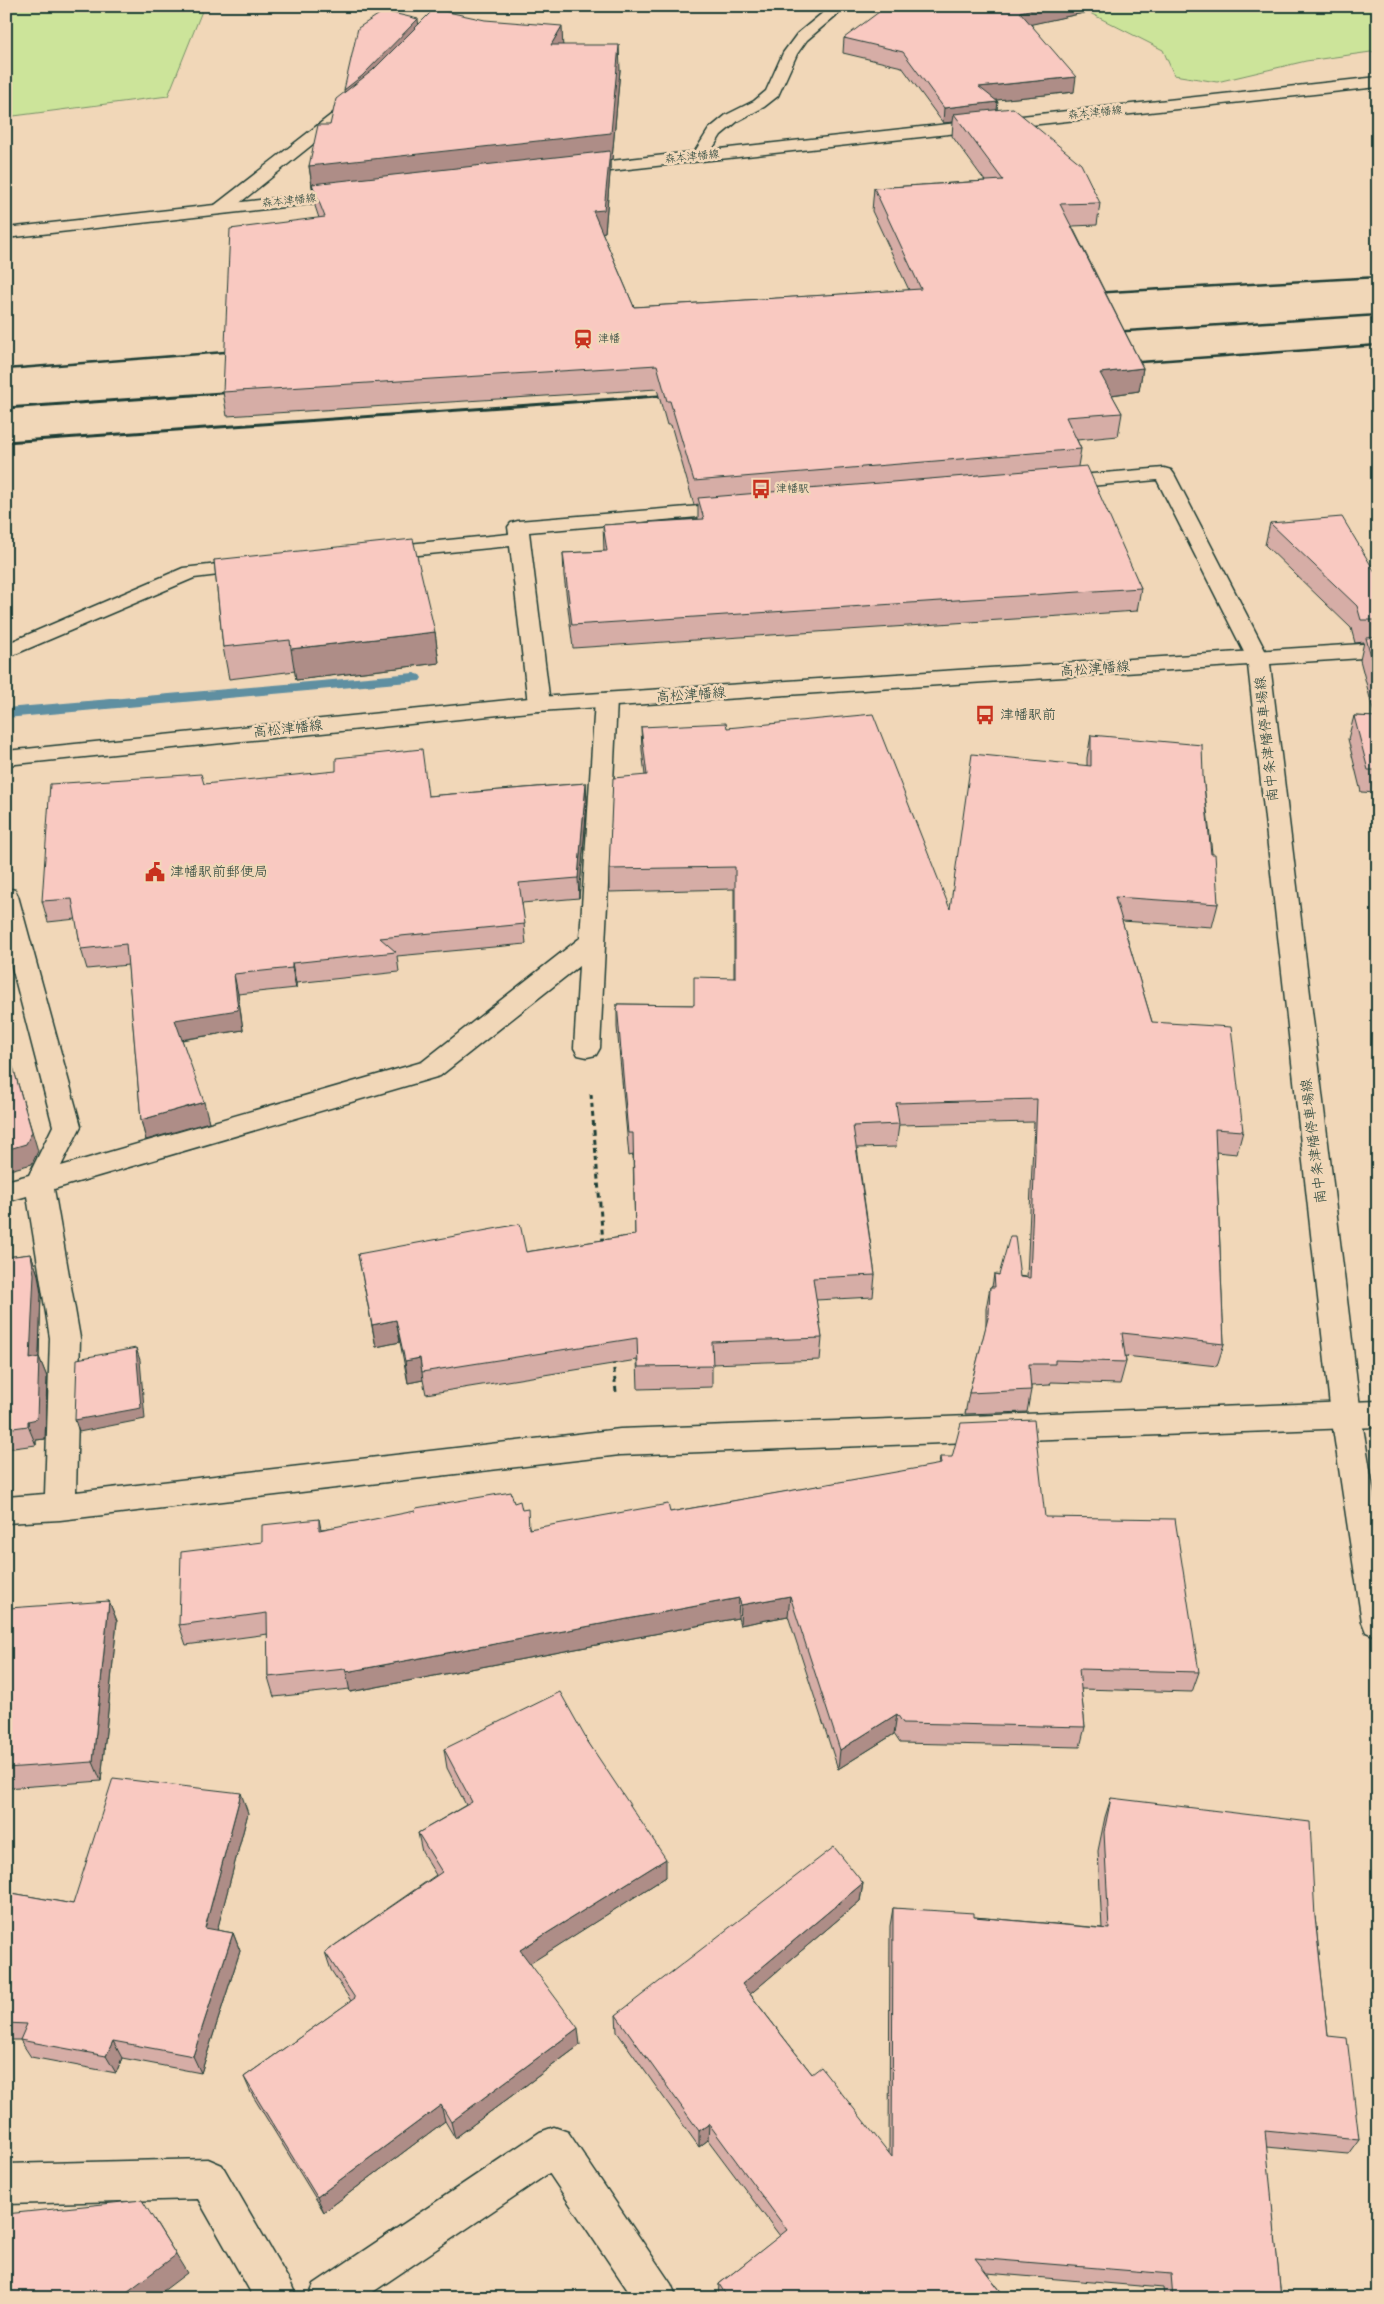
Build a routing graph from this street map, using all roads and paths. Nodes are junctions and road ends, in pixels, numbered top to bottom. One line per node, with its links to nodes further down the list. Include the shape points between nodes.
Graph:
1 (444, 6): 3 (main road, via 437,22)
2 (840, 6): 6 (main road, via 802,37 790,52 773,93 714,132)
3 (410, 50)
4 (1378, 82): 6 (main road, 森本津幡線)
5 (369, 91): 9 (main road)
6 (700, 156): 7 (main road, 森本津幡線)
7 (554, 172)
8 (368, 193): 9 (main road, 森本津幡線)
9 (221, 209): 10 (main road, 森本津幡線)
10 (6, 232)
11 (1038, 484): 18 (main road, via 1164,474)
12 (754, 507): 13 (main road, via 518,527)
13 (520, 539): 14 (main road); 20 (main road)
14 (363, 555)
15 (276, 564): 17 (main road, via 190,572)
16 (1378, 650): 18 (main road, 高松津幡線)
17 (6, 652)
18 (1258, 658): 19 (main road, 高松津幡線); 30 (main road, 南中条津幡停車場線)
19 (606, 700): 20 (main road, 高松津幡線); 23 (main road)
20 (539, 704): 21 (main road, 高松津幡線)
21 (6, 758)
22 (6, 896): 25 (main road, via 67,1126)
23 (592, 942): 24 (main road); 25 (main road, via 431,1069)
24 (587, 1048): 27 (path)
25 (39, 1183): 26 (main road); 32 (main road, via 65,1338)
26 (6, 1192)
27 (604, 1245)
28 (613, 1353): 31 (path)
29 (1378, 1414): 30 (main road)
30 (1346, 1415): 31 (main road); 34 (main road, 南中条津幡停車場線)
31 (620, 1442): 32 (main road)
32 (60, 1507): 33 (main road)
33 (6, 1510)
34 (1378, 1622)
35 (6, 2184): 36 (main road, via 208,2180)
36 (277, 2298)
37 (328, 2298): 38 (main road, via 554,2146)
38 (657, 2298)

